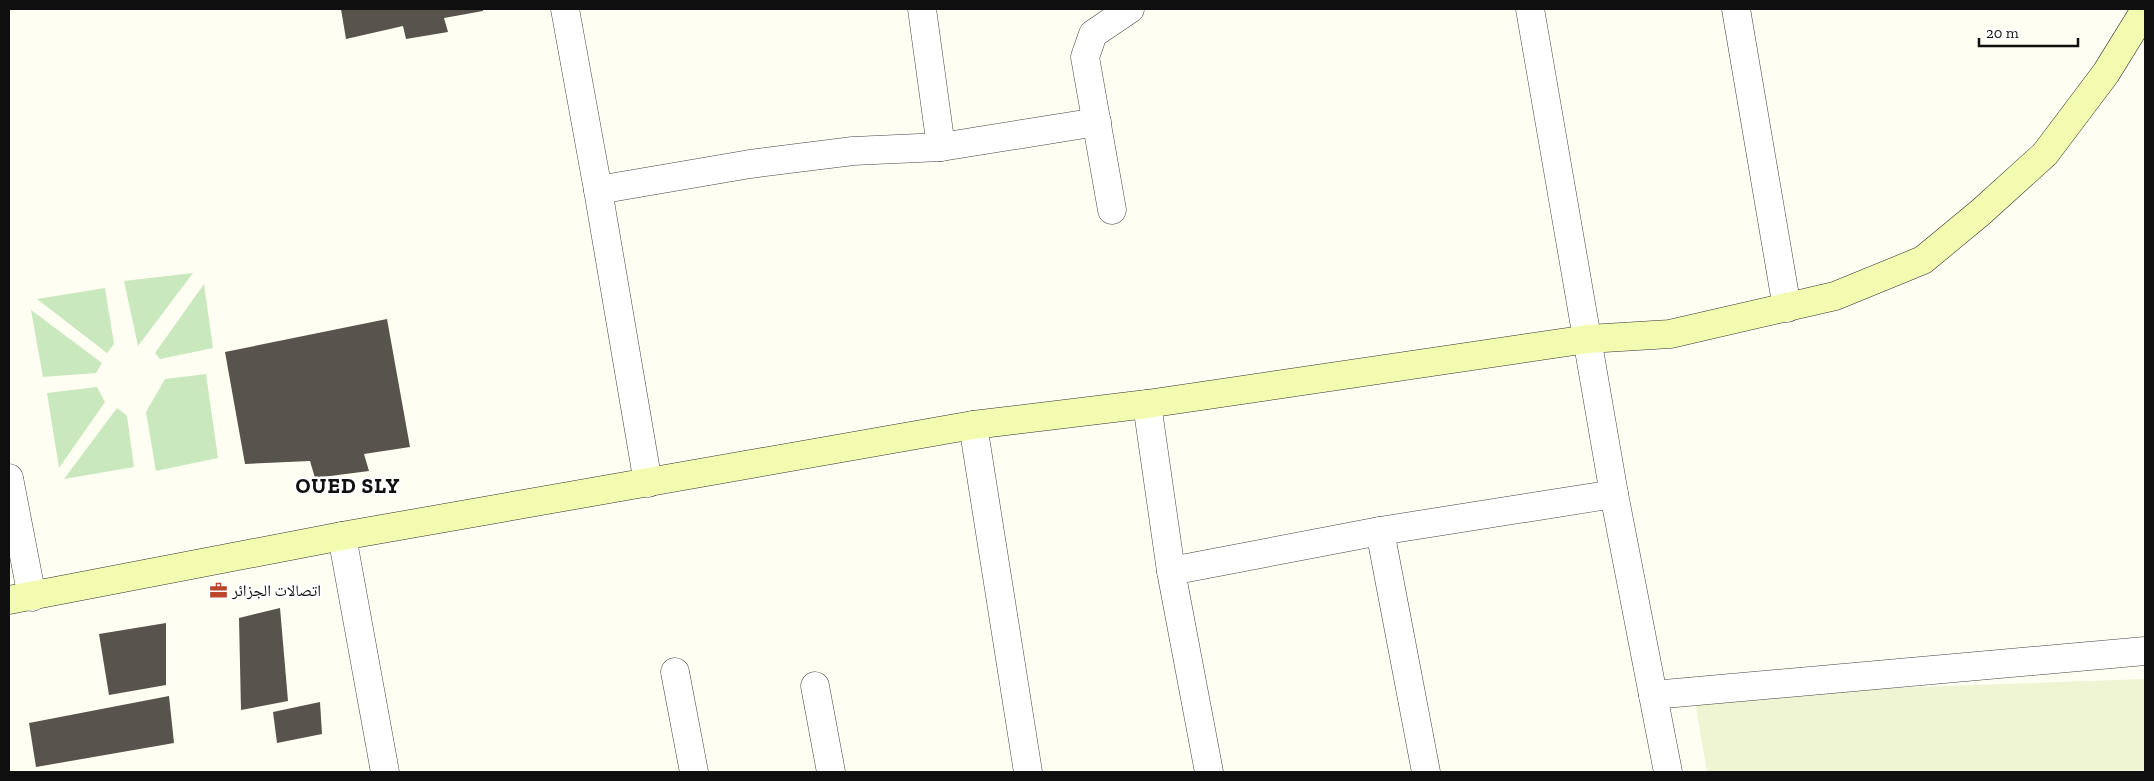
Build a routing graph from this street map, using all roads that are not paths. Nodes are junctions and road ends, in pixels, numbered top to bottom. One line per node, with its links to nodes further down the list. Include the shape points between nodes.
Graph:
1 (565, 9): 9 (street)
2 (922, 9): 8 (street)
3 (1130, 9): 7 (street, via 1093,34 1085,56)
4 (1530, 9): 12 (street)
5 (1736, 9): 11 (street)
6 (2145, 10): 11 (main road, via 2106,73 2045,154 1952,236 1923,260 1834,296)
7 (1097, 122): 8 (street); 10 (street)
8 (941, 147): 9 (street, via 854,151 750,164)
9 (598, 190): 16 (street)
10 (1112, 210)
11 (1787, 308): 12 (main road, via 1670,334)
12 (1588, 339): 13 (main road); 17 (street)
13 (1147, 404): 14 (main road); 20 (street)
14 (974, 425): 16 (main road); 29 (street)
15 (9, 478): 21 (street)
16 (648, 483): 19 (main road)
17 (1614, 494): 18 (street); 25 (street)
18 (1380, 531): 20 (street); 31 (street)
19 (342, 536): 21 (main road); 26 (street)
20 (1170, 571): 30 (street)
21 (20, 598)
22 (2145, 651): 25 (street)
23 (675, 672): 27 (street)
24 (815, 686): 28 (street)
25 (1653, 696): 32 (street)
26 (385, 772)
27 (694, 772)
28 (831, 772)
29 (1028, 772)
30 (1209, 772)
31 (1426, 772)
32 (1668, 772)

